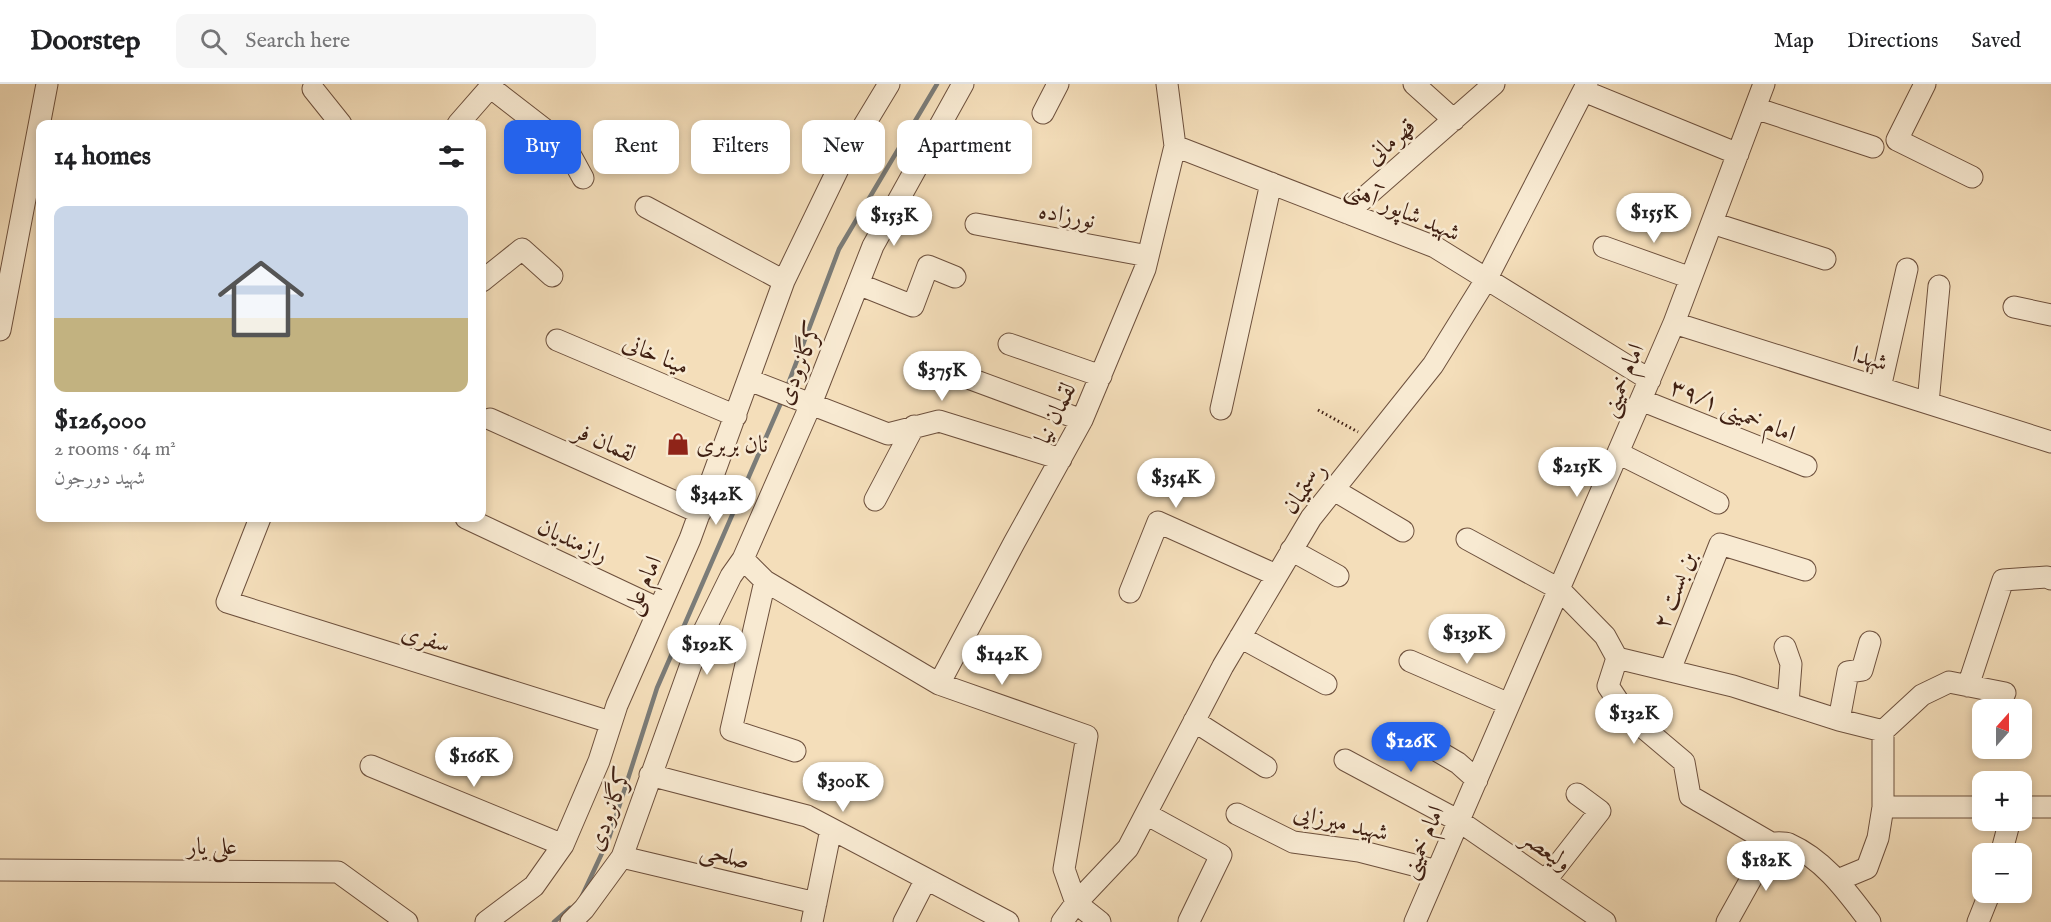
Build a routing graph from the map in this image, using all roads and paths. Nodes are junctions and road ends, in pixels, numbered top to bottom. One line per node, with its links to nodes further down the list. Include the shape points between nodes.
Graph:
1 (47, 84): 15 (street)
2 (889, 84): 39 (street, امام علی, via 840,165)
3 (963, 84): 40 (street, کرگانرودی, via 873,246)
4 (1058, 84): 14 (street)
5 (1167, 84): 20 (street)
6 (1414, 84): 18 (street)
7 (1494, 84): 18 (street, قهرمانی)
8 (1764, 84): 13 (street, امام خمینی)
9 (1925, 84): 23 (street, via 1897,140)
10 (492, 85): 17 (street); 24 (street, via 565,145)
11 (1585, 87): 22 (street); 37 (street, رستمیان)
12 (313, 89): 16 (street)
13 (1755, 108): 21 (street); 22 (street, امام خمینی)
14 (1043, 113)
15 (40, 120)
16 (338, 120)
17 (461, 120)
18 (1454, 120): 27 (street, قهرمانی)
19 (36, 142): 45 (street)
20 (1175, 146): 25 (street, شهید شاپور آهنی); 31 (street, لقمان نیا)
21 (1873, 147)
22 (1738, 154): 28 (street, امام خمینی)
23 (1972, 177)
24 (584, 178)
25 (1271, 183): 27 (street, شهید شاپور آهنی); 56 (street)
26 (646, 207): 39 (street)
27 (1347, 213): 37 (street, شهید شاپور آهنی, via 1435,247)
28 (1712, 222): 32 (street); 38 (street, امام خمینی)
29 (976, 224): 31 (street, نورزاده)
30 (1604, 247): 38 (street)
31 (1148, 256): 49 (street, لقمان نیا)
32 (1825, 259)
33 (1907, 269): 52 (street)
34 (486, 276): 35 (street, via 522,249)
35 (552, 276)
36 (955, 277): 40 (street, via 928,266 913,306)
37 (1487, 278): 51 (street, شهید شاپور آهنی); 62 (street, رستمیان, via 1433,365)
38 (1691, 278): 44 (street, امام خمینی)
39 (784, 281): 50 (street, امام علی)
40 (858, 284): 55 (street, کرگانرودی)
41 (1939, 286): 54 (street)
42 (2014, 308): 43 (street)
43 (2051, 315)
44 (1674, 323): 51 (street, امام خمینی); 52 (street, شهدا)
45 (0, 330)
46 (557, 340): 58 (street, مینا خانی)
47 (1009, 344): 49 (street)
48 (948, 371): 60 (street)
49 (1101, 376): 60 (street, لقمان نیا)
50 (749, 380): 55 (street); 58 (street, امام علی)
51 (1650, 380): 53 (street, امام خمینی)
52 (1880, 388): 54 (street, شهدا)
53 (1641, 400): 64 (street, امام خمینی); 66 (street, امام خمینی ۳۹/۱)
54 (1928, 403): 63 (street, شهدا)
55 (811, 404): 61 (street, via 888,434); 76 (street, کرگانرودی)
56 (1221, 409)
57 (1318, 410): 62 (path)
58 (736, 416): 70 (street, امام علی)
59 (490, 419): 70 (street, لقمان فر)
60 (1082, 420): 65 (street, لقمان نیا)
61 (914, 426): 65 (street, via 939,421); 68 (street)
62 (1373, 440): 67 (street, رستمیان)
63 (2051, 442)
64 (1618, 453): 69 (street); 82 (street, امام خمینی)
65 (1061, 459): 91 (street, لقمان نیا)
66 (1806, 466)
67 (1334, 490): 73 (street); 75 (street, رستمیان)
68 (874, 500)
69 (1718, 503)
70 (700, 513): 84 (street, امام علی)
71 (258, 522): 99 (street, سفری, via 227,602)
72 (474, 522): 84 (street, رازمندیان)
73 (1403, 531)
74 (1467, 539): 82 (street)
75 (1292, 550): 78 (street, رستمیان); 79 (street)
76 (743, 559): 81 (street); 106 (street, کرگانرودی, via 700,639)
77 (1804, 570): 90 (street, بن بست ۲, via 1720,544)
78 (1276, 575): 83 (street, via 1158,522); 85 (street, رستمیان)
79 (1338, 576)
80 (2051, 579): 93 (street, via 2003,580)
81 (765, 581): 91 (street); 102 (street, via 731,730)
82 (1559, 589): 88 (street, via 1605,636); 96 (street, امام خمینی)
83 (1130, 592)
84 (659, 609): 99 (street, امام علی)
85 (1240, 637): 92 (street); 98 (street, رستمیان)
86 (1870, 642): 97 (street, via 1862,670 1848,672)
87 (1785, 647): 95 (street, via 1791,664)
88 (1617, 658): 90 (street); 117 (street, via 1608,686 1626,713 1684,762 1690,796)
89 (1410, 661): 96 (street)
90 (1670, 670): 95 (street)
91 (939, 684): 125 (street, via 1087,736 1064,869)
92 (1326, 684)
93 (1968, 686): 94 (street); 100 (street, via 1949,682 1922,695)
94 (2005, 693)
95 (1788, 703): 97 (street)
96 (1509, 705): 107 (street, امام خمینی)
97 (1839, 720): 100 (street)
98 (1194, 721): 105 (street); 113 (street, رستمیان)
99 (610, 722): 118 (street, امام علی, via 599,761)
100 (1883, 731): 109 (street)
101 (1424, 743): 107 (street, via 1458,763)
102 (795, 751)
103 (1345, 760): 115 (street, ولیعصر)
104 (371, 766): 118 (street)
105 (1266, 767)
106 (650, 775): 116 (street, via 807,816); 119 (street, کرگانرودی)
107 (1477, 780): 115 (street, امام خمینی)
108 (1577, 794): 123 (street, via 1600,811)
109 (1883, 807): 110 (street); 124 (street, via 1878,838 1867,868)
110 (1972, 807)
111 (2032, 807): 112 (street)
112 (2051, 807)
113 (1146, 814): 125 (street, رستمیان, via 1128,848); 128 (street, via 1221,855)
114 (1237, 814): 121 (street, شهید میرزایی, via 1293,842 1359,851)
115 (1459, 821): 121 (street, امام خمینی); 123 (street, ولیعصر)
116 (831, 829): 122 (street); 127 (street)
117 (1771, 843): 124 (street, via 1788,843 1822,864); 138 (street)
118 (563, 846): 130 (street, امام علی, via 534,886)
119 (622, 857): 127 (street, صلحی); 131 (street, کرگانرودی)
120 (0, 870): 129 (street, علی یار, via 338,872)
121 (1437, 872): 136 (street, امام خمینی)
122 (926, 879): 132 (street); 133 (street)
123 (1546, 880): 137 (street, ولیعصر)
124 (1838, 880): 139 (street)
125 (1076, 903): 134 (street, رستمیان); 135 (street)
126 (1986, 903): 140 (street)
127 (814, 913)
128 (1189, 921)
129 (407, 922)
130 (486, 922)
131 (571, 922)
132 (904, 922)
133 (1008, 922)
134 (1062, 922)
135 (1100, 922)
136 (1415, 922)
137 (1605, 922)
138 (1727, 922)
139 (1870, 922)
140 (1978, 922)

